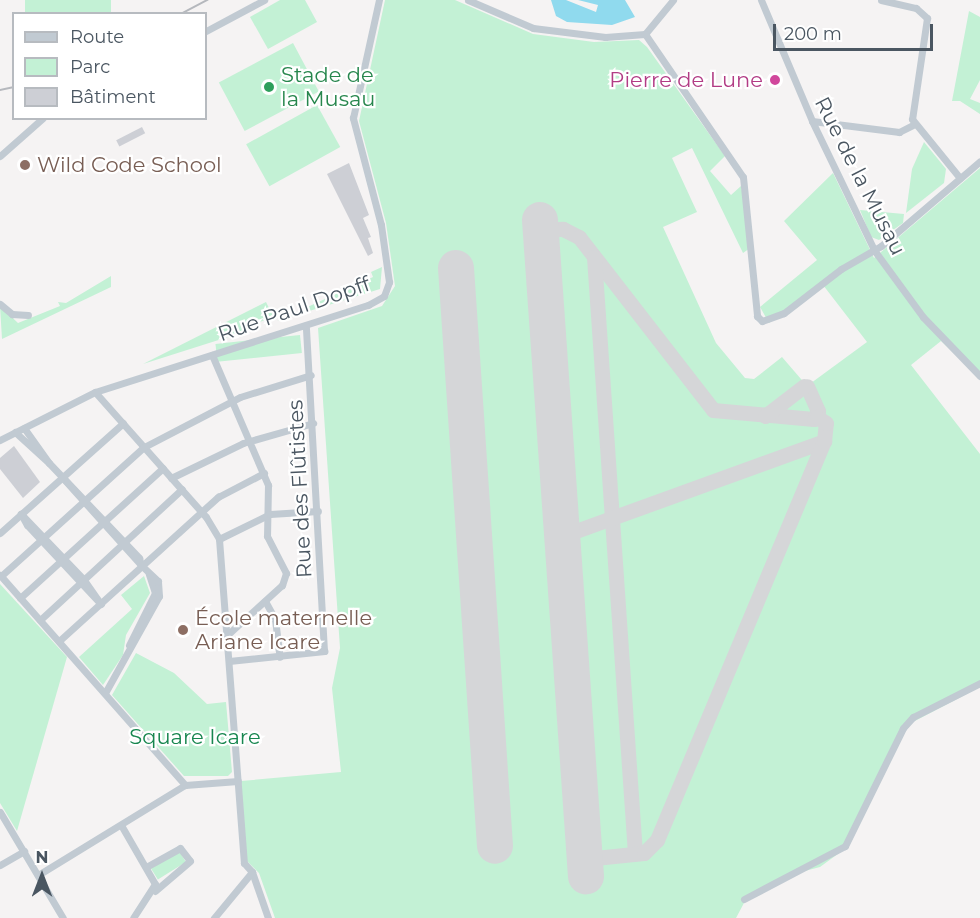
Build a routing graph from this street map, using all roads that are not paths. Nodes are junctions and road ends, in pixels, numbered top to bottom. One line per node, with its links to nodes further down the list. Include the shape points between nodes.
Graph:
1 (264, 0): 7 (street)
2 (379, 0): 18 (street, Rue Paul Dopff, via 353,118 381,225 389,282 378,301)
3 (468, 0): 8 (street, via 533,28 572,36)
4 (673, 0): 8 (street)
5 (761, 0): 10 (street, Rue de la Musau)
6 (881, 0): 11 (street, via 916,8 929,24 912,113)
7 (207, 29)
8 (645, 34): 15 (street, via 743,177 757,315 762,321 784,313 841,269)
9 (41, 120): 12 (street)
10 (812, 121): 11 (street, via 898,132); 15 (street, Rue de la Musau)
11 (915, 124): 14 (street)
12 (0, 156)
13 (980, 160): 14 (street)
14 (960, 178): 15 (street)
15 (874, 250): 21 (street, Rue de la Musau, via 923,317)
16 (0, 304): 17 (street, via 12,314)
17 (28, 315)
18 (306, 325): 19 (street, Rue Paul Dopff); 20 (street, Rue des Flûtistes)
19 (212, 355): 22 (street, Rue Paul Dopff); 23 (street)
20 (311, 375): 23 (street); 25 (street, Rue des Flûtistes)
21 (980, 376)
22 (95, 392): 24 (street); 26 (street, Rue Paul Dopff)
23 (232, 401): 29 (street); 30 (street)
24 (123, 423): 30 (street); 34 (street)
25 (314, 423): 29 (street); 38 (street, Rue des Flûtistes)
26 (24, 428): 27 (street, Rue Paul Dopff); 31 (street)
27 (15, 432): 28 (street, Rue Paul Dopff); 31 (street)
28 (0, 440)
29 (250, 441): 33 (street); 35 (street)
30 (144, 447): 32 (street); 37 (street)
31 (49, 463): 34 (street)
32 (163, 468): 35 (street); 42 (street)
33 (264, 473): 39 (street, via 222,494); 41 (street, via 270,492)
34 (62, 477): 37 (street); 40 (street)
35 (171, 478): 36 (street)
36 (182, 489): 39 (street); 46 (street)
37 (83, 501): 42 (street); 44 (street)
38 (318, 511): 41 (street); 57 (street, Rue des Flûtistes, via 323,652)
39 (202, 512): 45 (street); 48 (street)
40 (21, 514): 43 (street); 44 (street)
41 (267, 515): 45 (street); 52 (street, via 268,539 286,573 282,585)
42 (103, 523): 46 (street); 47 (street)
43 (0, 533)
44 (42, 538): 47 (street); 49 (street)
45 (219, 539): 55 (street)
46 (122, 545): 48 (street); 50 (street)
47 (62, 560): 50 (street); 51 (street)
48 (141, 565): 53 (street); 60 (street, via 149,574 155,593 130,636 128,658)
49 (0, 575): 51 (street)
50 (82, 582): 53 (street); 54 (street)
51 (20, 598): 54 (street)
52 (265, 601): 55 (street); 57 (street, via 275,619)
53 (101, 604): 56 (street)
54 (40, 620): 56 (street)
55 (227, 635): 58 (street)
56 (59, 641): 60 (street)
57 (280, 657): 58 (street)
58 (229, 661): 61 (street)
59 (980, 683): 71 (street, via 913,717 903,728 845,846)
60 (105, 693): 62 (street)
61 (238, 781): 62 (street); 68 (street, via 244,863)
62 (185, 785): 64 (street)
63 (0, 812): 65 (street)
64 (121, 825): 67 (street); 69 (street)
65 (24, 851): 66 (street); 69 (street)
66 (0, 865)
67 (146, 867): 70 (street); 70 (street, via 180,848 190,861)
68 (252, 872): 75 (street); 76 (street)
69 (38, 875): 72 (street)
70 (155, 891): 74 (street)
71 (744, 899)
72 (62, 915): 73 (street)
73 (51, 918)
74 (133, 918)
75 (214, 918)
76 (268, 918)

